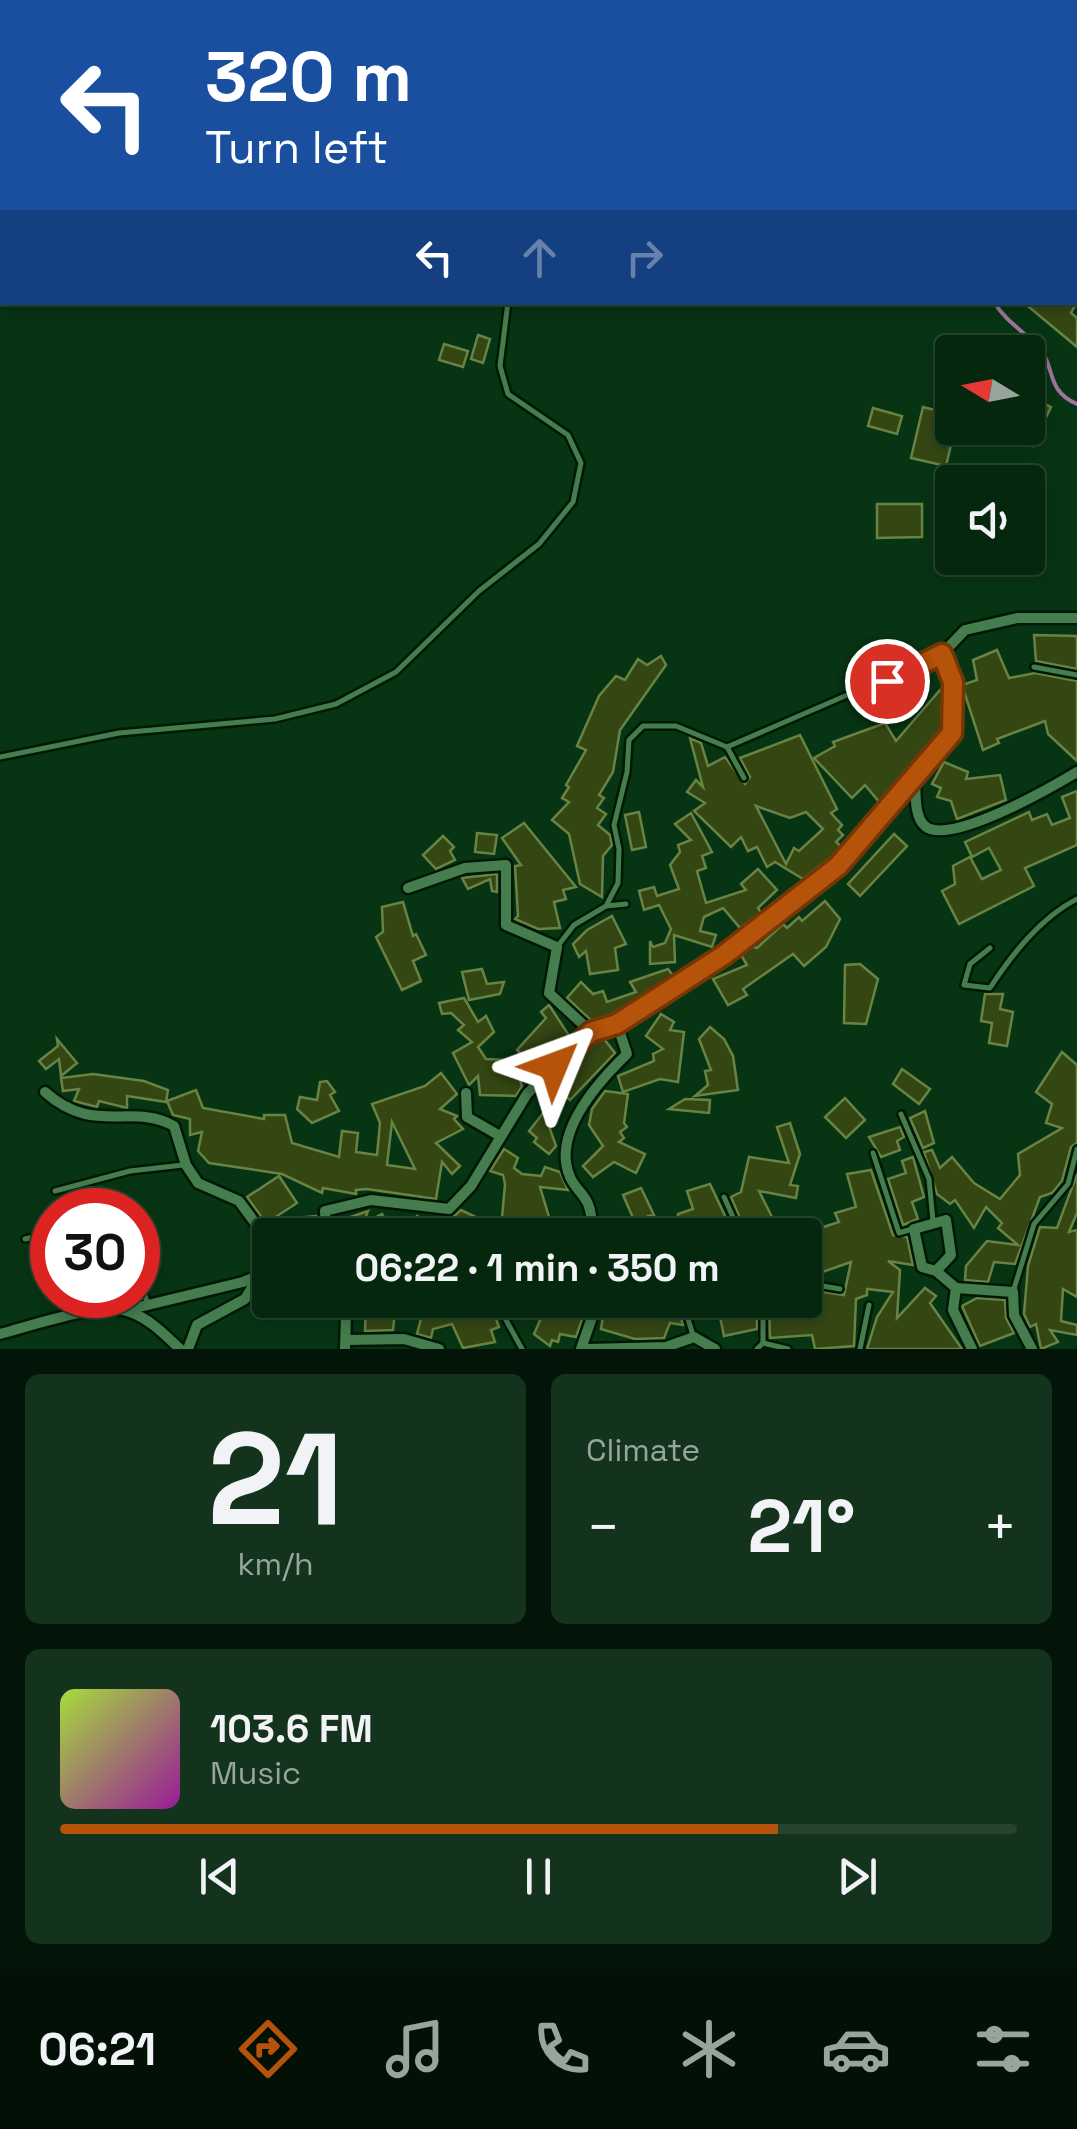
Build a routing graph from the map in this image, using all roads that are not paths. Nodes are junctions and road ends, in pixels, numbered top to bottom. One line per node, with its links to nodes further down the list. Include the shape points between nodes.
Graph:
1 (508, 305): 7 (lane, via 500,366 508,394 568,435 581,463 572,502 539,544 396,672 336,704 276,718 119,734)
2 (1077, 618): 3 (street, via 1017,618 965,630)
3 (942, 654): 6 (lane); 10 (street, via 953,682 952,733)
4 (1034, 667): 5 (lane)
5 (1077, 675)
6 (727, 747): 9 (lane); 14 (lane, via 676,726 643,726 629,740 614,825 618,883)
7 (0, 757)
8 (1076, 775): 10 (street, via 940,833 918,817)
9 (744, 778)
10 (914, 780): 17 (street, via 838,866 724,955)
11 (408, 888): 15 (street, via 465,868 506,865 506,924)
12 (1077, 900): 16 (lane, via 1012,954 990,988 964,985 970,964)
13 (626, 904): 14 (lane)
14 (606, 906): 15 (lane, via 574,925)
15 (557, 947): 18 (street, via 549,993)
16 (990, 948)
17 (617, 1024): 18 (street); 29 (street, via 627,1054 589,1090 568,1163)
18 (591, 1032): 22 (street, via 527,1094)
19 (45, 1092): 25 (street, via 80,1116 160,1119 174,1126)
20 (466, 1093): 22 (street, via 467,1118)
21 (900, 1114): 32 (lane, via 928,1179)
22 (500, 1136): 28 (street, via 449,1209 371,1200 325,1211)
23 (1077, 1149): 42 (lane, via 1068,1184 1034,1224)
24 (872, 1154): 33 (lane, via 899,1233)
25 (186, 1165): 26 (lane); 31 (street, via 198,1183 239,1201)
26 (66, 1188)
27 (724, 1197): 30 (lane)
28 (325, 1218)
29 (590, 1218)
30 (734, 1218)
31 (252, 1219)
32 (933, 1221): 33 (street); 36 (street, via 946,1220 951,1255)
33 (914, 1229): 36 (street, via 922,1266)
34 (30, 1238): 35 (lane)
35 (25, 1239)
36 (936, 1270): 39 (street)
37 (252, 1277): 43 (street)
38 (822, 1286): 40 (lane)
39 (956, 1288): 42 (street); 66 (street, via 953,1310)
40 (840, 1289)
41 (252, 1290): 57 (street, via 196,1325)
42 (1013, 1292): 67 (street, via 1014,1314)
43 (160, 1302)
44 (869, 1305): 65 (lane)
45 (63, 1318): 52 (street)
46 (140, 1318): 56 (street)
47 (346, 1318): 54 (street)
48 (505, 1318): 59 (lane)
49 (591, 1318): 60 (street)
50 (688, 1318): 53 (lane)
51 (764, 1318): 55 (lane)
52 (0, 1334)
53 (694, 1337): 61 (street, via 666,1347); 62 (street)
54 (346, 1344): 58 (street, via 404,1339)
55 (763, 1344): 63 (lane); 64 (lane)
56 (180, 1349)
57 (188, 1349)
58 (439, 1349)
59 (522, 1349)
60 (580, 1349)
61 (588, 1349)
62 (715, 1349)
63 (757, 1349)
64 (788, 1349)
65 (860, 1349)
66 (972, 1349)
67 (1032, 1349)

